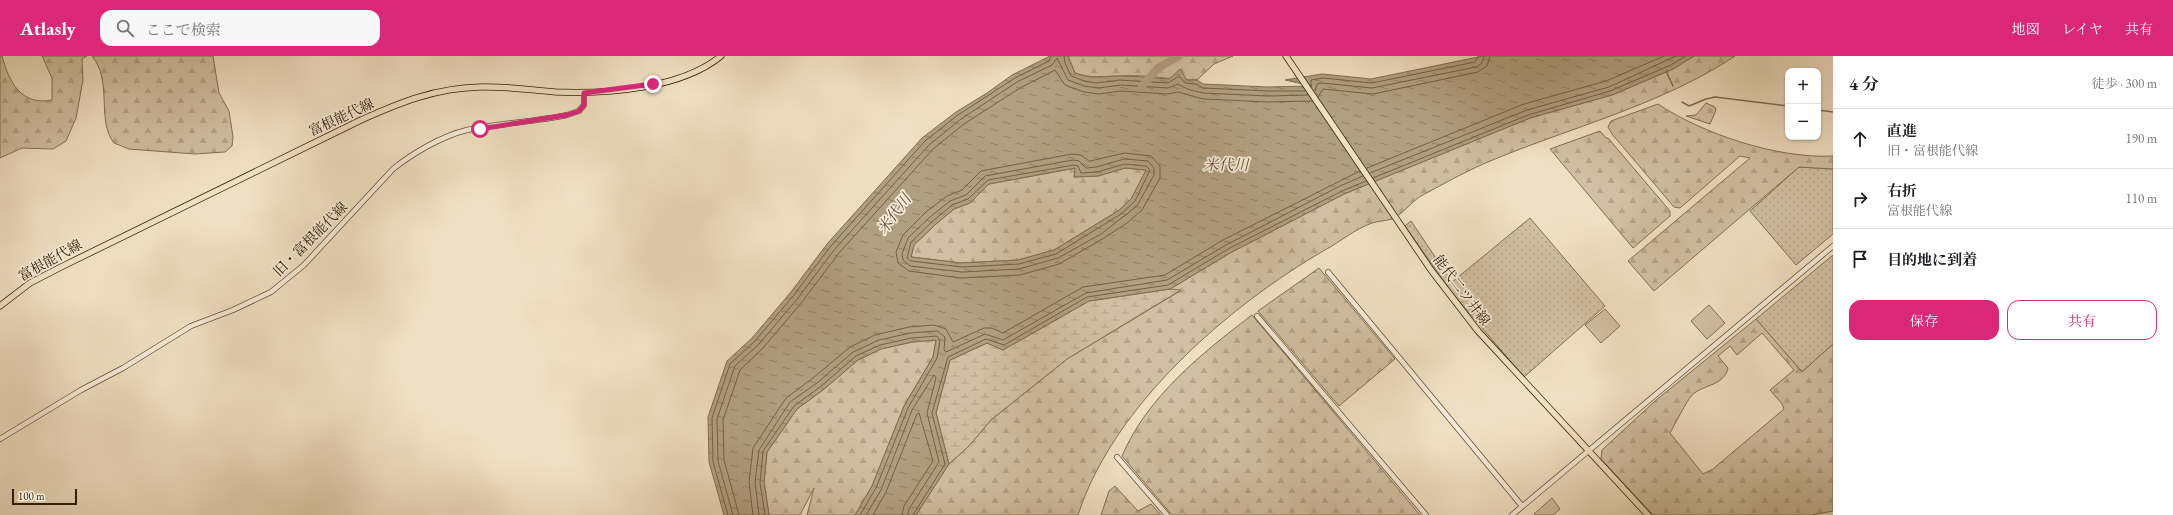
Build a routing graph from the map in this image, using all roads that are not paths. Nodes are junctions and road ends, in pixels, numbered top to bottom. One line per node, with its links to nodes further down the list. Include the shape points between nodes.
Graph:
1 (721, 56): 3 (main road, 富根能代線, via 692,75 624,89)
2 (1286, 56): 9 (main road, 能代二ツ井線, via 1431,270 1478,331)
3 (584, 93): 6 (main road, 富根能代線, via 481,86 437,91 409,99 354,123 61,267 30,283); 8 (street, 旧・富根能代線, via 584,105 579,111 466,130 406,159 393,169 304,265 271,292 191,326)
4 (1833, 246): 9 (street)
5 (1328, 272): 11 (street)
6 (0, 306)
7 (1257, 316): 13 (street)
8 (0, 439)
9 (1589, 449): 11 (street); 15 (main road, 能代二ツ井線)
10 (1117, 457): 12 (street)
11 (1522, 506): 14 (street)
12 (1167, 515)
13 (1426, 515)
14 (1512, 515)
15 (1648, 515)

